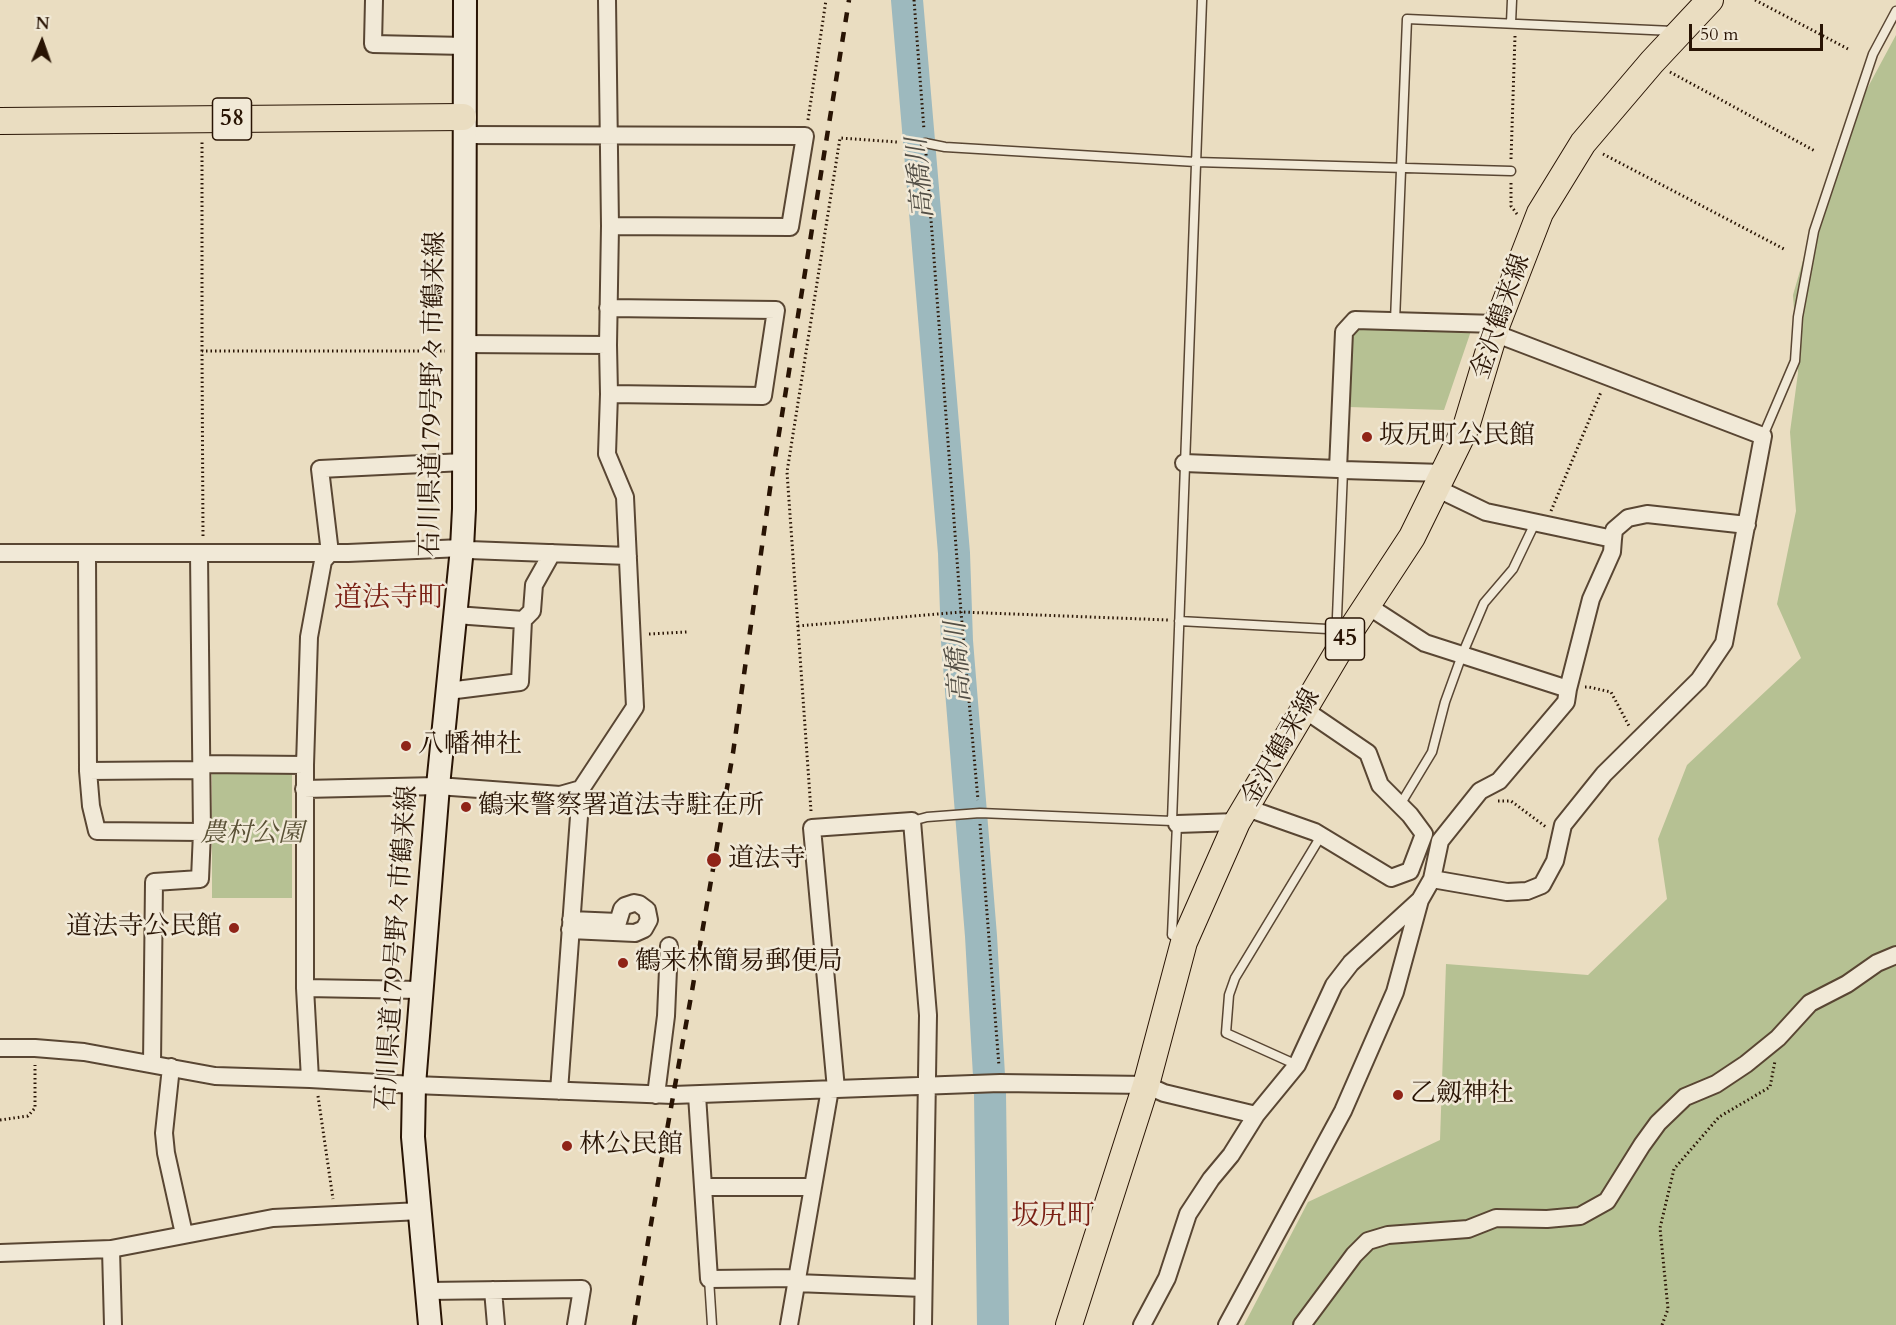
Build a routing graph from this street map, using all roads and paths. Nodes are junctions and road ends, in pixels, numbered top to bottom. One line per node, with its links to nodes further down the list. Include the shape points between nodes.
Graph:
1 (374, 0): 13 (street, via 373,44)
2 (465, 0): 13 (main road, 石川県道179号野々市鶴来線)
3 (607, 0): 19 (street)
4 (826, 0): 20 (path)
5 (914, 0): 22 (path)
6 (1202, 0): 25 (lane)
7 (1512, 0): 11 (lane)
8 (1710, 0): 12 (main road, 金沢鶴来線 / 45)
9 (1755, 0): 14 (path)
10 (1896, 11): 39 (lane, via 1873,54 1814,231 1797,317 1796,361)
11 (1513, 24): 12 (lane); 26 (lane, via 1407,19); 27 (path)
12 (1681, 31): 15 (main road, 金沢鶴来線 / 45)
13 (465, 46): 18 (main road, 石川県道179号野々市鶴来線)
14 (1850, 50)
15 (1652, 62): 23 (main road, 金沢鶴来線 / 45); 24 (path)
16 (202, 119): 17 (main road, 58); 18 (main road, 58); 36 (path)
17 (0, 121)
18 (464, 126): 19 (street); 35 (main road, 石川県道179号野々市鶴来線)
19 (609, 136): 20 (street); 28 (street)
20 (806, 136): 28 (street, via 790,227)
21 (897, 142): 60 (path, via 840,138 787,472)
22 (925, 143): 25 (lane); 55 (path)
23 (1583, 143): 29 (main road, 金沢鶴来線 / 45, via 1540,213); 30 (path)
24 (1815, 151)
25 (1196, 162): 26 (lane); 41 (lane)
26 (1401, 168): 27 (lane); 32 (lane)
27 (1511, 171): 29 (path, via 1511,206)
28 (610, 226): 31 (street)
29 (1531, 236): 33 (main road, 金沢鶴来線 / 45)
30 (1784, 249)
31 (608, 308): 34 (street); 38 (street, via 776,310 763,396)
32 (1395, 321): 33 (street); 42 (street, via 1355,320 1344,332)
33 (1496, 328): 37 (street); 43 (main road, 金沢鶴来線 / 45, via 1466,427)
34 (608, 345): 35 (street); 38 (street)
35 (464, 347): 36 (path); 40 (main road, 石川県道179号野々市鶴来線)
36 (202, 351): 51 (path, via 204,533)
37 (1608, 377): 39 (street); 44 (path)
38 (609, 394): 53 (street, via 607,454 625,497)
39 (1763, 436): 45 (street)
40 (464, 462): 47 (main road, 石川県道179号野々市鶴来線); 49 (street, via 320,469)
41 (1184, 463): 42 (street); 58 (lane)
42 (1340, 469): 43 (street); 59 (lane)
43 (1440, 481): 44 (street, via 1486,512); 54 (main road, 金沢鶴来線 / 45, via 1412,537)
44 (1540, 524): 46 (street); 63 (lane, via 1513,569 1484,603)
45 (1747, 525): 46 (street, via 1647,514 1628,518 1614,530); 67 (street, via 1724,643 1699,680)
46 (1613, 539): 64 (street, via 1612,552 1591,599)
47 (462, 548): 49 (street); 52 (street); 56 (main road, 石川県道179号野々市鶴来線)
48 (0, 553): 50 (street)
49 (330, 553): 51 (street); 68 (street, via 323,561 309,637)
50 (87, 554): 51 (street); 70 (street)
51 (199, 554): 69 (street)
52 (552, 554): 53 (street); 57 (street, via 534,585 532,611)
53 (628, 556): 62 (street)
54 (1368, 606): 59 (main road, 金沢鶴来線 / 45); 63 (street, via 1425,643)
55 (960, 613): 58 (path); 60 (path); 76 (path)
56 (456, 615): 57 (street); 65 (main road, 石川県道179号野々市鶴来線)
57 (523, 620): 65 (street, via 520,682)
58 (1179, 621): 59 (lane); 79 (lane)
59 (1344, 623): 66 (main road, 金沢鶴来線 / 45)
60 (798, 626): 80 (path)
61 (687, 632): 62 (path)
62 (632, 635): 73 (street, via 636,707)
63 (1462, 655): 64 (street); 74 (lane, via 1432,752)
64 (1568, 689): 67 (path, via 1589,687 1611,693); 84 (street, via 1566,702 1499,781 1480,790 1440,841)
65 (448, 691): 71 (main road, 石川県道179号野々市鶴来線)
66 (1305, 710): 74 (street, via 1368,753 1380,785); 77 (main road, 金沢鶴来線 / 45)
67 (1637, 741): 83 (street, via 1604,774 1563,825)
68 (305, 765): 69 (street); 72 (street)
69 (201, 767): 70 (street); 81 (street)
70 (88, 771): 81 (street, via 97,831)
71 (438, 786): 72 (street); 73 (street, via 560,795); 90 (main road, 石川県道179号野々市鶴来線)
72 (304, 789): 89 (street)
73 (580, 789): 103 (street)
74 (1400, 805): 82 (street, via 1424,834 1410,871 1391,878)
75 (1490, 806): 83 (path, via 1497,801 1511,801)
76 (977, 813): 78 (lane); 79 (lane); 98 (path)
77 (1242, 815): 79 (street); 82 (street); 86 (main road, 金沢鶴来線 / 45)
78 (912, 821): 80 (street); 100 (street, via 928,1015)
79 (1175, 822): 86 (lane, via 1172,935)
80 (812, 828): 102 (street)
81 (202, 832): 94 (street, via 200,879 154,882)
82 (1322, 837): 95 (lane, via 1235,978 1229,995 1227,1033)
83 (1559, 837): 84 (street, via 1555,861 1542,885 1527,891 1507,892)
84 (1432, 879): 85 (street)
85 (1420, 900): 95 (street, via 1351,963 1334,985); 129 (street, via 1395,992 1343,1111)
86 (1184, 942): 101 (main road, 金沢鶴来線 / 45)
87 (669, 946): 104 (street, via 666,1017)
88 (1896, 955): 91 (street, via 1810,1003)
89 (305, 988): 90 (street); 97 (street)
90 (421, 990): 99 (main road, 石川県道179号野々市鶴来線)
91 (1778, 1038): 130 (street, via 1716,1084 1685,1097 1658,1123 1607,1201 1580,1216 1496,1218 1468,1229 1388,1235 1368,1241); 131 (path, via 1770,1087 1719,1117 1674,1168 1660,1228 1668,1308)
92 (0, 1048): 93 (street)
93 (35, 1048): 94 (street); 107 (path, via 35,1108 28,1116)
94 (152, 1064): 96 (street)
95 (1297, 1065): 106 (street)
96 (171, 1067): 97 (street, via 215,1077); 112 (street, via 164,1133)
97 (310, 1079): 99 (street); 111 (path, via 317,1088)
98 (993, 1083): 100 (street); 101 (street)
99 (414, 1085): 103 (street); 110 (main road, 石川県道179号野々市鶴来線, via 413,1137)
100 (927, 1085): 102 (street); 117 (street)
101 (1146, 1085): 106 (street); 127 (main road, 金沢鶴来線 / 45)
102 (833, 1089): 105 (street); 109 (street)
103 (559, 1091): 104 (street)
104 (656, 1095): 105 (street)
105 (698, 1095): 108 (street)
106 (1256, 1115): 128 (street, via 1188,1214 1167,1278)
107 (0, 1120)
108 (703, 1187): 109 (street); 115 (street)
109 (813, 1187): 116 (street)
110 (421, 1211): 111 (street); 119 (main road, 石川県道179号野々市鶴来線)
111 (335, 1215): 112 (street, via 273,1218)
112 (184, 1234): 113 (street)
113 (111, 1249): 114 (street); 120 (street)
114 (0, 1253)
115 (709, 1279): 116 (street); 124 (lane)
116 (797, 1280): 117 (street); 125 (street)
117 (923, 1288): 126 (street)
118 (493, 1290): 119 (street); 122 (street); 123 (street, via 582,1289)
119 (427, 1291): 121 (main road, 石川県道179号野々市鶴来線)
120 (113, 1325)
121 (430, 1325)
122 (496, 1325)
123 (576, 1325)
124 (712, 1325)
125 (789, 1325)
126 (923, 1325)
127 (1069, 1325)
128 (1142, 1325)
129 (1227, 1325)
130 (1302, 1325)
131 (1662, 1325)

